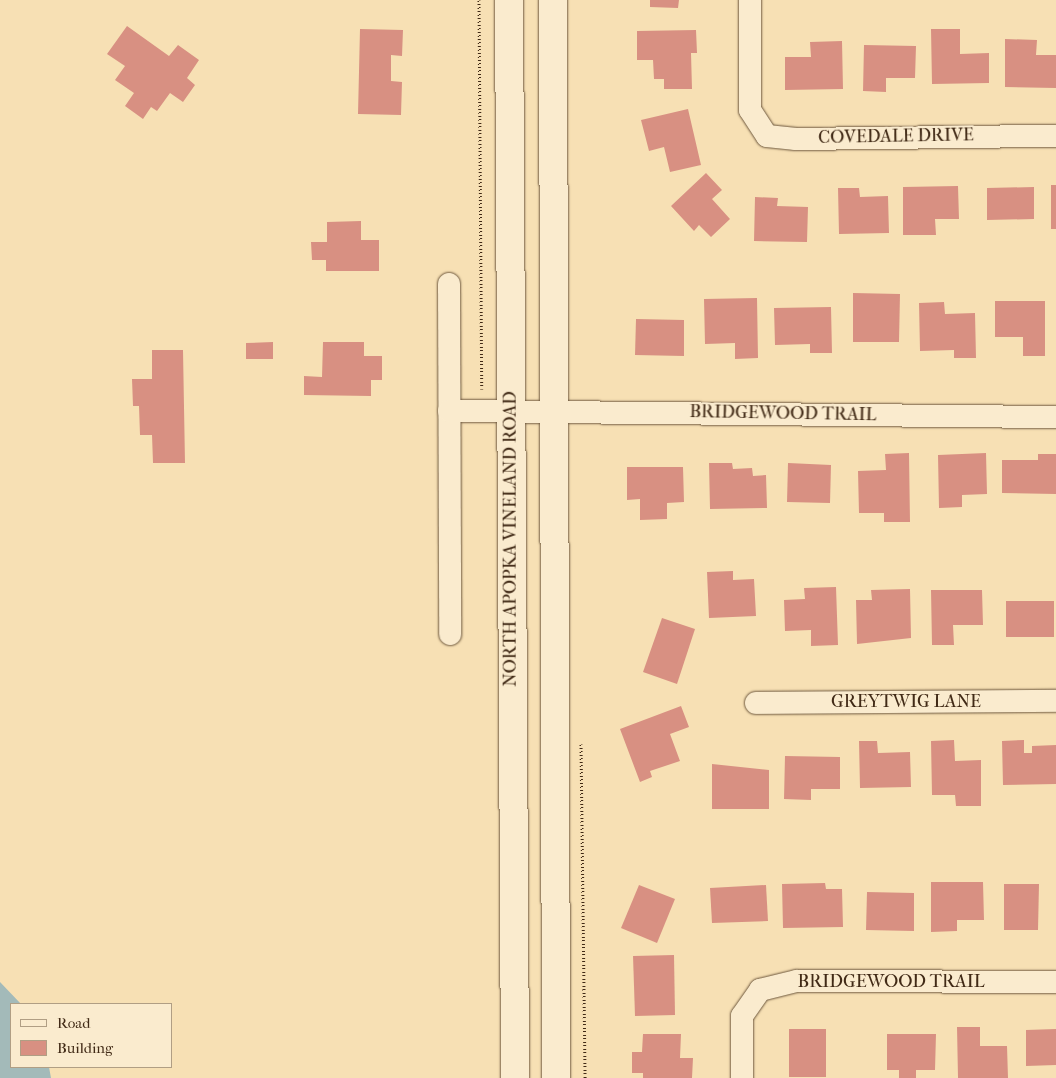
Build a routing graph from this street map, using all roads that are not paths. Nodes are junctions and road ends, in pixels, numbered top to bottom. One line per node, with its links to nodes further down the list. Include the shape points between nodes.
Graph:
1 (509, 0): 7 (street, NORTH APOPKA VINELAND ROAD)
2 (553, 0): 8 (street)
3 (750, 0): 4 (street, COVEDALE DRIVE, via 750,110 767,136 796,139)
4 (1056, 136)
5 (449, 284): 6 (street)
6 (449, 411): 7 (street, BRIDGEWOOD TRAIL); 10 (street)
7 (510, 412): 8 (street, BRIDGEWOOD TRAIL); 14 (street, NORTH APOPKA VINELAND ROAD)
8 (554, 412): 9 (street, BRIDGEWOOD TRAIL); 15 (street)
9 (1056, 417)
10 (450, 634)
11 (1056, 701): 12 (street, GREYTWIG LANE)
12 (756, 703)
13 (1056, 982): 16 (street, BRIDGEWOOD TRAIL, via 797,981 760,990 742,1016)
14 (515, 1078)
15 (556, 1078)
16 (742, 1078)

